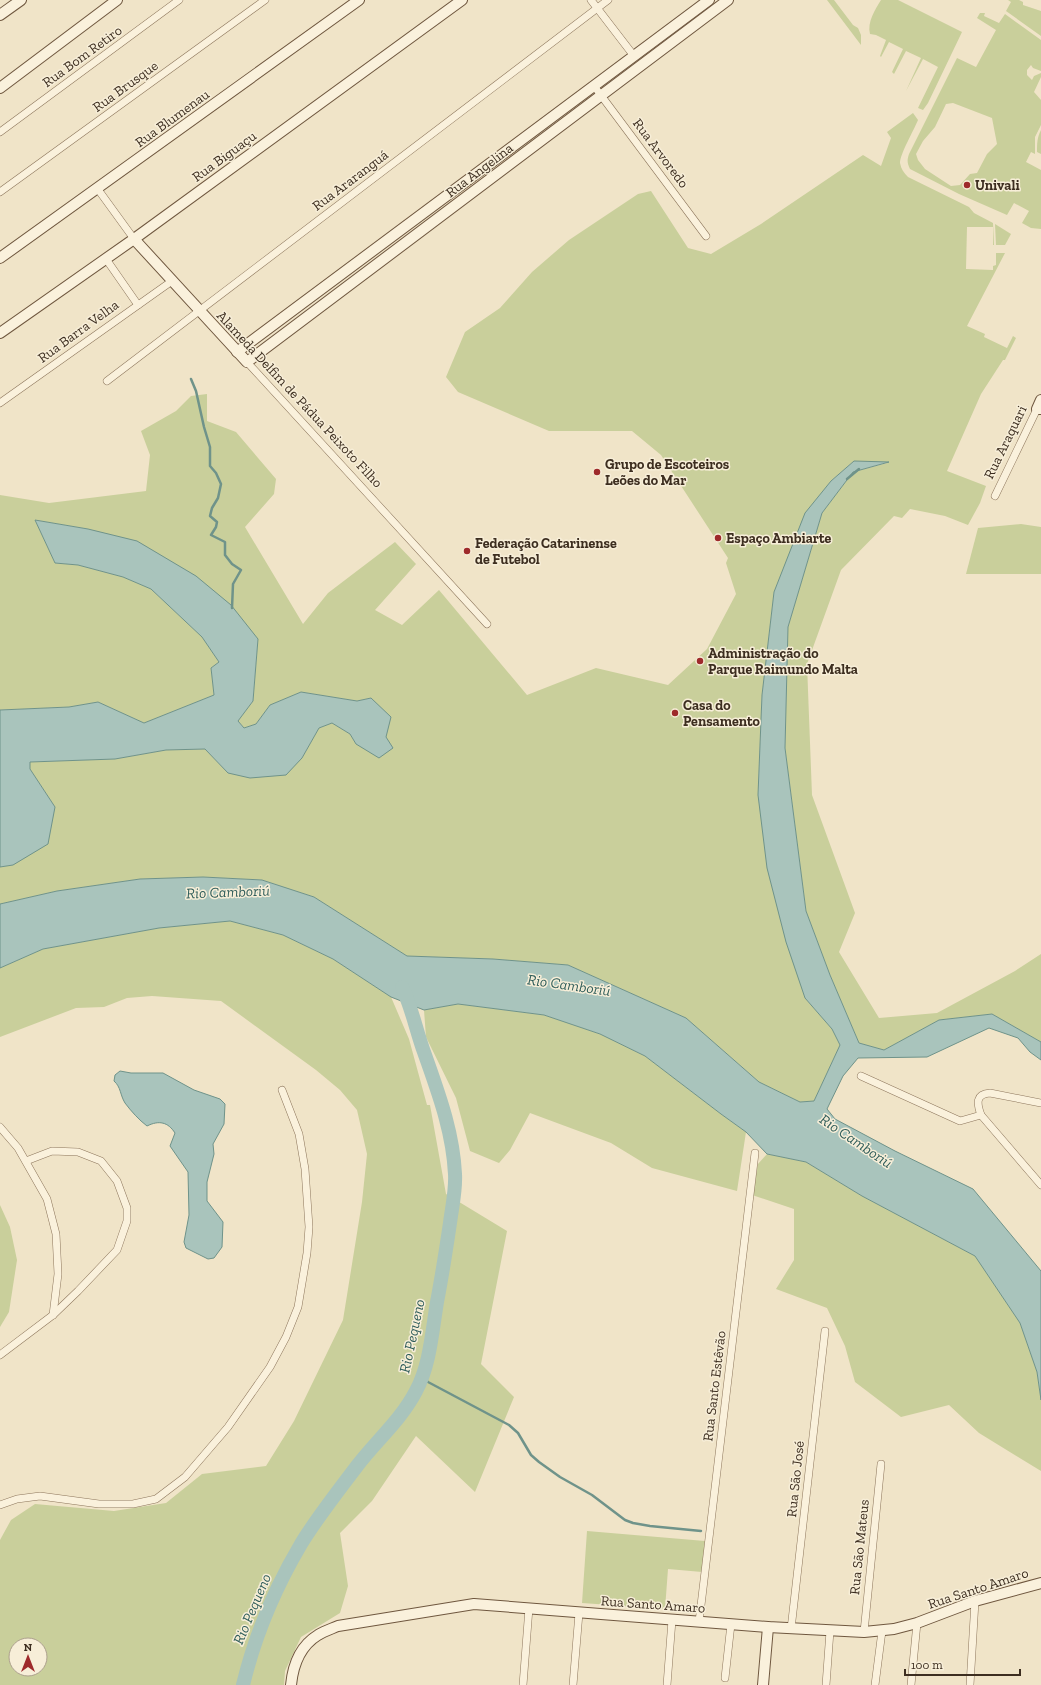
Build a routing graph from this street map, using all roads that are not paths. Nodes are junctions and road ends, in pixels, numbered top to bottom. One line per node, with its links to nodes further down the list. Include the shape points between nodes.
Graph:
1 (21, 0): 12 (street)
2 (117, 0): 15 (street)
3 (179, 0): 17 (street, Rua Bom Retiro)
4 (265, 0): 21 (street, Rua Brusque)
5 (359, 0): 20 (street, Rua Blumenau)
6 (462, 0): 23 (street, Rua Biguaçu)
7 (591, 0): 11 (street)
8 (608, 0): 11 (street, Rua Araranguá)
9 (709, 0): 13 (street, Rua Angelina)
10 (728, 0): 16 (street, Rua Angelina)
11 (597, 8): 13 (street); 28 (street, Rua Araranguá)
12 (0, 16)
13 (634, 56): 14 (street, Rua Angelina)
14 (594, 86): 16 (street, Rua Arvoredo); 18 (street, Rua Angelina)
15 (0, 88)
16 (601, 95): 19 (street, Rua Angelina); 22 (street, Rua Arvoredo)
17 (0, 132)
18 (502, 154): 19 (street); 30 (street, Rua Angelina)
19 (509, 164): 31 (street, Rua Angelina)
20 (98, 188): 23 (street, Alameda Delfim de Pádua Peixoto Filho); 24 (street, Rua Blumenau)
21 (0, 192)
22 (706, 236)
23 (134, 239): 25 (street, Rua Biguaçu); 26 (street, Alameda Delfim de Pádua Peixoto Filho)
24 (0, 258)
25 (106, 259): 27 (street); 29 (street, Rua Biguaçu)
26 (172, 281): 27 (street, Rua Barra Velha); 28 (street, Alameda Delfim de Pádua Peixoto Filho)
27 (138, 305): 33 (street, Rua Barra Velha)
28 (200, 311): 30 (street, Alameda Delfim de Pádua Peixoto Filho); 32 (street, Rua Araranguá)
29 (0, 333)
30 (237, 352): 31 (street, Alameda Delfim de Pádua Peixoto Filho)
31 (247, 362): 36 (street, Alameda Delfim de Pádua Peixoto Filho)
32 (107, 381)
33 (0, 403)
34 (1040, 406): 35 (street, Rua Araquari)
35 (995, 496)
36 (487, 624)
37 (861, 1076): 40 (street, via 960,1121)
38 (282, 1090): 49 (street, via 299,1134 305,1169 309,1227 298,1307 270,1367 228,1427 185,1477 156,1499 132,1504 99,1504 40,1496 17,1499)
39 (1041, 1103): 40 (street, via 984,1094 978,1100)
40 (981, 1115): 44 (street)
41 (0, 1127): 43 (street)
42 (755, 1153): 55 (street, Rua Santo Estêvão)
43 (26, 1161): 45 (street, via 47,1199 56,1234 58,1274); 45 (street, via 52,1151 78,1152 101,1161 117,1181 127,1208 127,1220 117,1250)
44 (1041, 1184)
45 (52, 1315): 47 (street)
46 (825, 1331): 59 (street, Rua São José)
47 (0, 1355)
48 (881, 1464): 62 (street, Rua São Mateus)
49 (0, 1505)
50 (1041, 1583): 51 (street, Rua Santo Amaro)
51 (975, 1601): 56 (street, Rua Santo Amaro); 72 (street)
52 (529, 1608): 53 (street, Rua Santo Amaro); 64 (street, Rua Santo Amaro, via 474,1604 338,1626 317,1635 303,1648 293,1668); 65 (street)
53 (579, 1613): 54 (street, Rua Santo Amaro); 66 (street)
54 (672, 1620): 55 (street, Rua Santo Amaro); 67 (street)
55 (699, 1622): 57 (street, Rua Santo Amaro)
56 (917, 1623): 61 (street, Rua Santo Amaro); 71 (street)
57 (732, 1624): 58 (street, Rua Santo Amaro); 63 (street)
58 (768, 1627): 59 (street, Rua Santo Amaro); 68 (street)
59 (791, 1629): 60 (street, Rua Santo Amaro)
60 (830, 1631): 62 (street, Rua Santo Amaro); 69 (street)
61 (882, 1631): 62 (street, Rua Santo Amaro); 70 (street)
62 (864, 1632)
63 (725, 1678)
64 (291, 1685)
65 (523, 1685)
66 (573, 1685)
67 (667, 1685)
68 (764, 1685)
69 (826, 1685)
70 (875, 1685)
71 (912, 1685)
72 (970, 1685)

